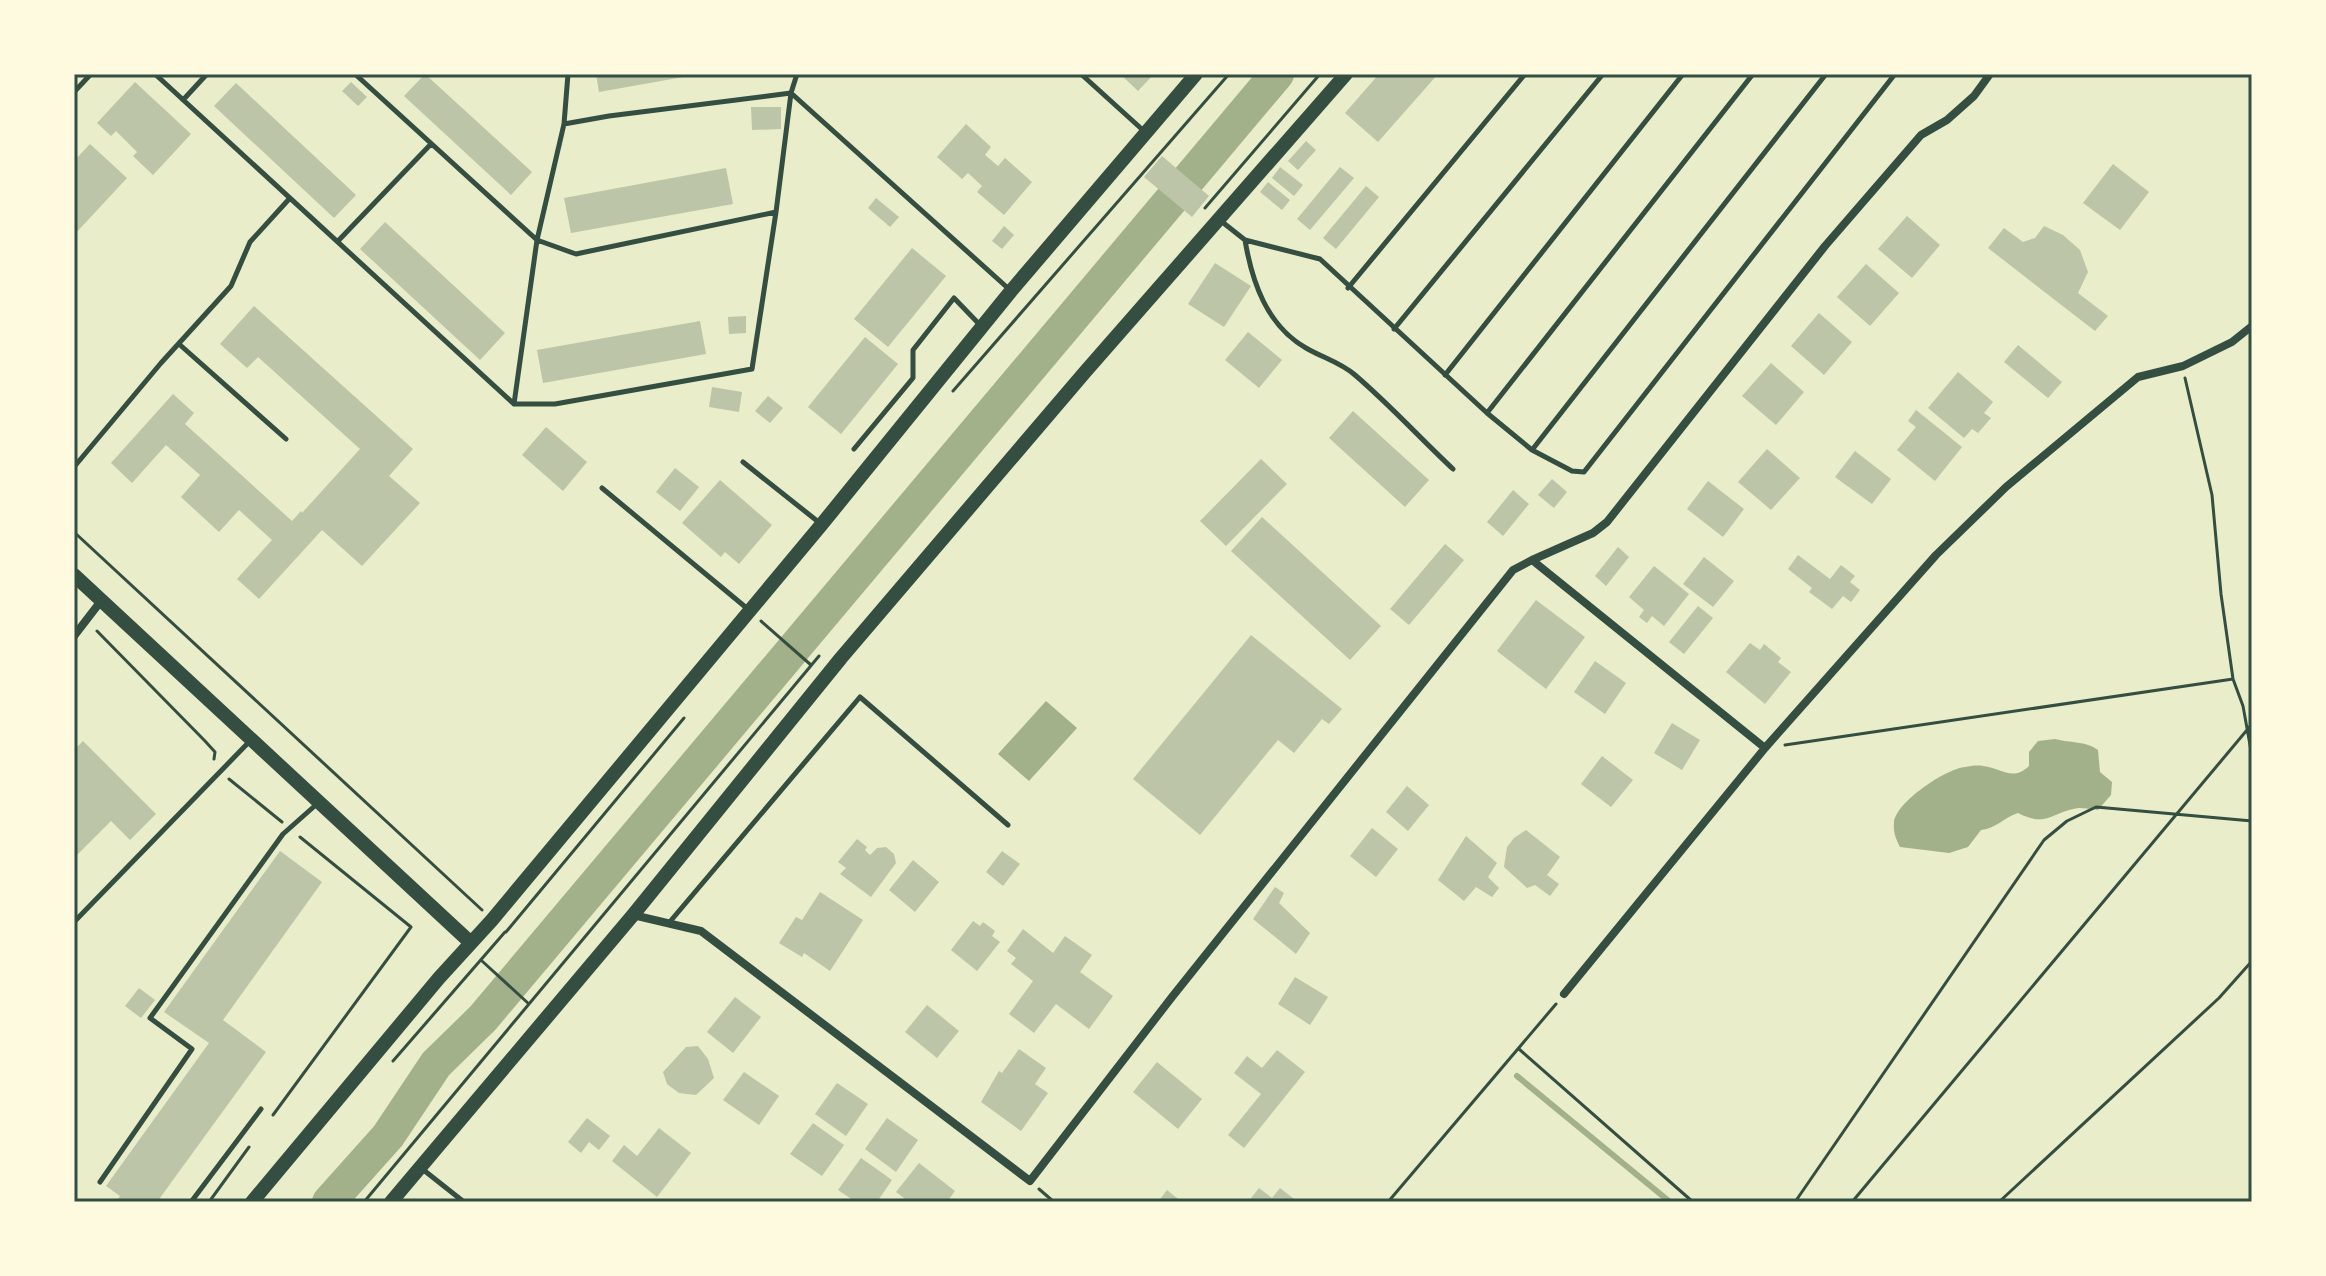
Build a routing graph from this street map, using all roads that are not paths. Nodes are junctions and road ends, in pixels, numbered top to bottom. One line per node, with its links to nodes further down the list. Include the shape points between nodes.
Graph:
1 (91, 74): 17 (lane)
2 (155, 74): 19 (lane)
3 (207, 74): 19 (lane)
4 (355, 74): 22 (lane)
5 (568, 74): 20 (lane)
6 (797, 74): 18 (lane)
7 (1081, 74): 21 (lane)
8 (1196, 74): 21 (street)
9 (1346, 74): 25 (street)
10 (1525, 74): 29 (lane)
11 (1603, 74): 33 (lane)
12 (1683, 74): 35 (lane)
13 (1753, 74): 37 (lane)
14 (1826, 74): 40 (lane)
15 (1895, 74): 40 (lane, via 1584,472)
16 (1990, 74): 46 (street, via 1947,120 1921,135 1825,246 1607,522)
17 (74, 92)
18 (791, 93): 20 (lane); 24 (lane); 30 (lane)
19 (183, 100): 23 (lane)
20 (564, 124): 26 (lane)
21 (1145, 133): 30 (street)
22 (431, 144): 26 (lane); 28 (lane)
23 (290, 198): 28 (lane); 34 (lane, via 250,242 231,286)
24 (776, 212): 26 (lane, via 576,254); 36 (lane, via 752,369 555,404)
25 (1220, 220): 27 (lane); 55 (street, via 841,658)
26 (537, 240): 36 (lane)
27 (1245, 240): 29 (lane, via 1320,259); 43 (lane, via 1262,301 1286,332 1355,375)
28 (338, 241): 36 (lane)
29 (1348, 288): 33 (lane)
30 (1011, 291): 32 (street)
31 (2252, 326): 52 (street, via 2183,366 2138,377 2006,487 1936,555)
32 (981, 327): 39 (lane, via 954,298 913,350 913,378); 45 (street)
33 (1394, 329): 35 (lane)
34 (179, 344): 38 (lane); 42 (lane)
35 (1445, 375): 37 (lane)
36 (514, 404)
37 (1487, 413): 40 (lane)
38 (286, 439)
39 (854, 449)
40 (1532, 450)
41 (743, 462): 45 (lane)
42 (74, 467)
43 (1453, 469)
44 (602, 488): 49 (lane)
45 (822, 524): 49 (street)
46 (1532, 560): 52 (street); 57 (street, via 1513,570 1030,1181 701,931)
47 (74, 575): 48 (street)
48 (101, 601): 50 (street); 51 (street)
49 (755, 616): 58 (street)
50 (74, 636)
51 (252, 739): 53 (street); 56 (lane)
52 (1765, 748): 59 (street)
53 (319, 802): 58 (street); 62 (lane, via 283,834 150,1018 192,1049)
54 (1008, 825): 57 (lane, via 860,697)
55 (633, 915): 57 (street); 61 (street)
56 (74, 922)
57 (667, 924)
58 (471, 943): 64 (street)
59 (1564, 994)
60 (261, 1109): 63 (lane)
61 (421, 1167): 65 (street); 66 (lane)
62 (100, 1182)
63 (191, 1202)
64 (252, 1202)
65 (391, 1202)
66 (464, 1202)

